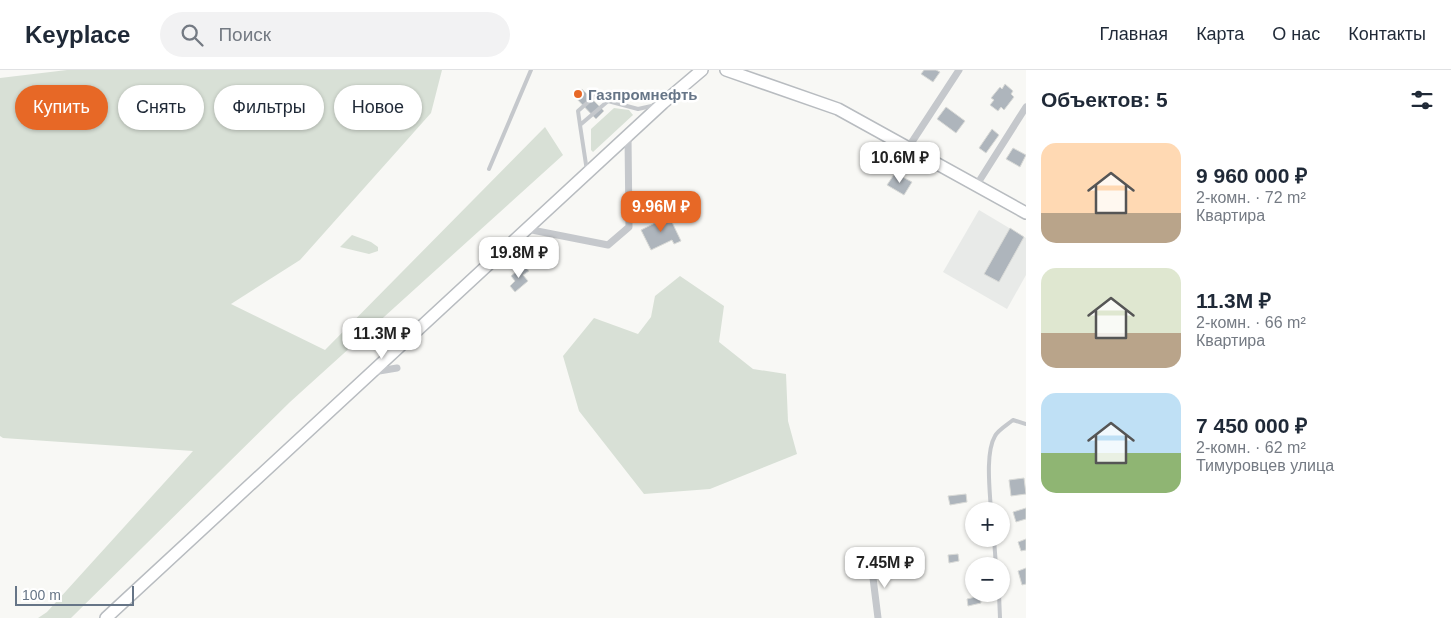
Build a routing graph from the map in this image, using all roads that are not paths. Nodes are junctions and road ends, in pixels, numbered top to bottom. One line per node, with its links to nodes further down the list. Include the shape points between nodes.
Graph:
1 (531, 70): 11 (lane)
2 (702, 70): 6 (main road)
3 (726, 70): 10 (main road, via 838,109)
4 (959, 70): 10 (street)
5 (608, 101): 6 (lane, via 638,109); 8 (lane); 8 (lane, via 595,96 578,111)
6 (663, 103): 9 (main road)
7 (1026, 107): 13 (street)
8 (580, 125): 12 (lane)
9 (628, 136): 12 (main road); 15 (street, via 629,228 608,245)
10 (908, 148): 13 (main road)
11 (489, 169)
12 (588, 174): 15 (main road)
13 (976, 186): 14 (main road)
14 (1026, 213)
15 (522, 233): 17 (main road)
16 (397, 368): 17 (street)
17 (371, 373): 22 (main road)
18 (1026, 424): 19 (lane, via 1013,420 995,436 990,453)
19 (990, 502)
20 (871, 562): 23 (street)
21 (999, 602): 24 (lane)
22 (106, 618)
23 (878, 618)
24 (1000, 618)

